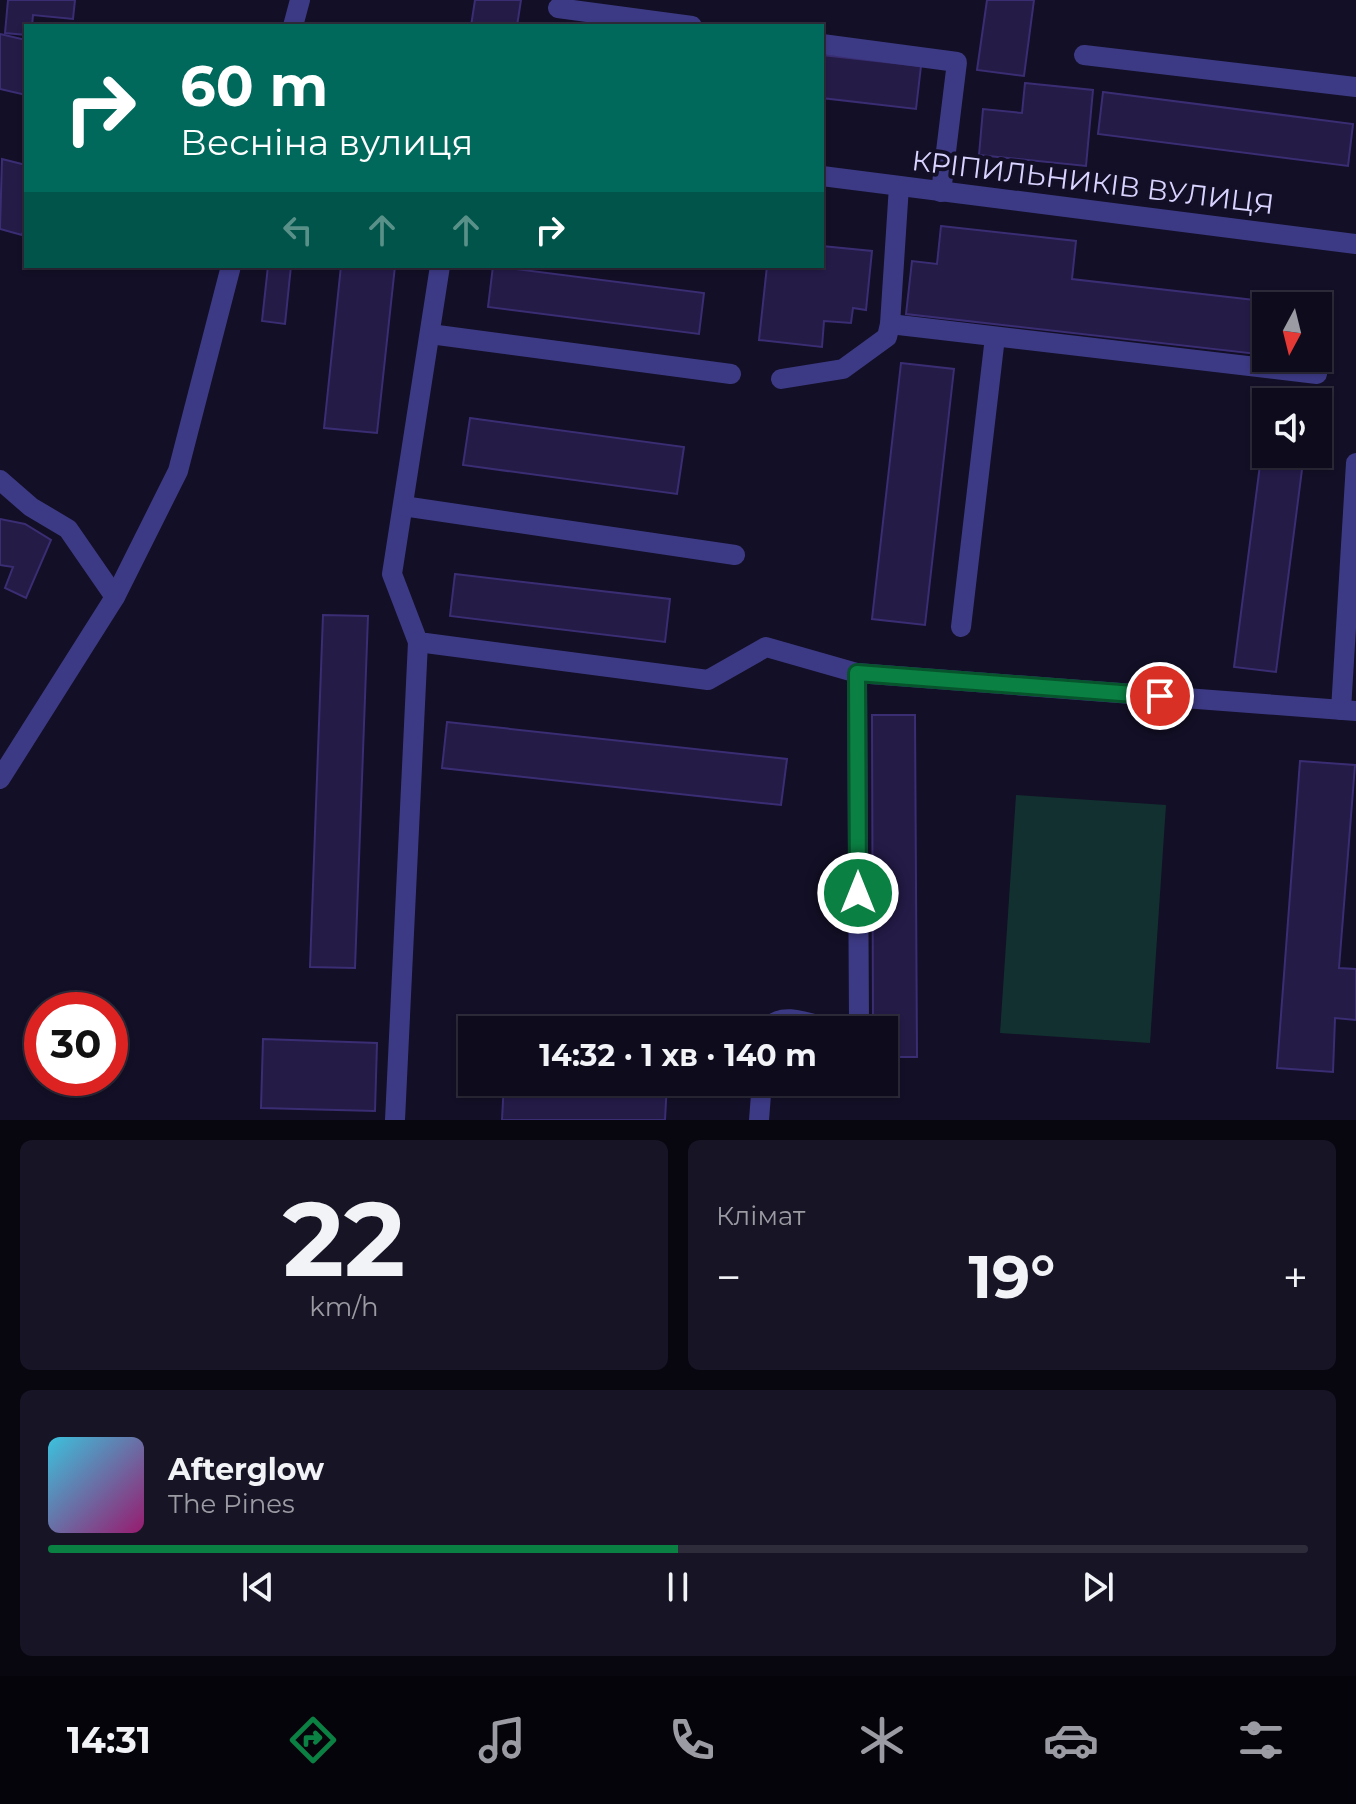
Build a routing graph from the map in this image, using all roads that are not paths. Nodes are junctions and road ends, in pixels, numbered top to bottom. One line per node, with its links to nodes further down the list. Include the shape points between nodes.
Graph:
1 (300, 0): 3 (street)
2 (557, 11): 4 (street)
3 (294, 24)
4 (674, 24)
5 (824, 44): 10 (street, via 957,62)
6 (1084, 55): 7 (street)
7 (1356, 87)
8 (824, 176): 9 (street, КРІПИЛЬНИКІВ ВУЛИЦЯ)
9 (899, 186): 10 (street, КРІПИЛЬНИКІВ ВУЛИЦЯ); 14 (street)
10 (941, 192): 11 (street, КРІПИЛЬНИКІВ ВУЛИЦЯ)
11 (1356, 244)
12 (230, 268): 24 (street, via 178,471)
13 (440, 268): 15 (street)
14 (890, 324): 16 (street); 19 (street, via 887,337 843,369)
15 (430, 334): 17 (street); 22 (street)
16 (995, 337): 18 (street); 25 (street)
17 (731, 374)
18 (1317, 374)
19 (781, 379)
20 (1355, 472): 28 (street)
21 (0, 480): 24 (street, via 68,529)
22 (403, 506): 23 (street); 26 (street, via 392,574)
23 (735, 555)
24 (115, 597): 29 (street)
25 (961, 627)
26 (418, 642): 27 (street, via 708,680 766,647); 32 (street)
27 (857, 673): 28 (street); 30 (street)
28 (1349, 710)
29 (0, 779)
30 (859, 1016)
31 (761, 1096): 33 (street)
32 (395, 1120)
33 (759, 1120)

